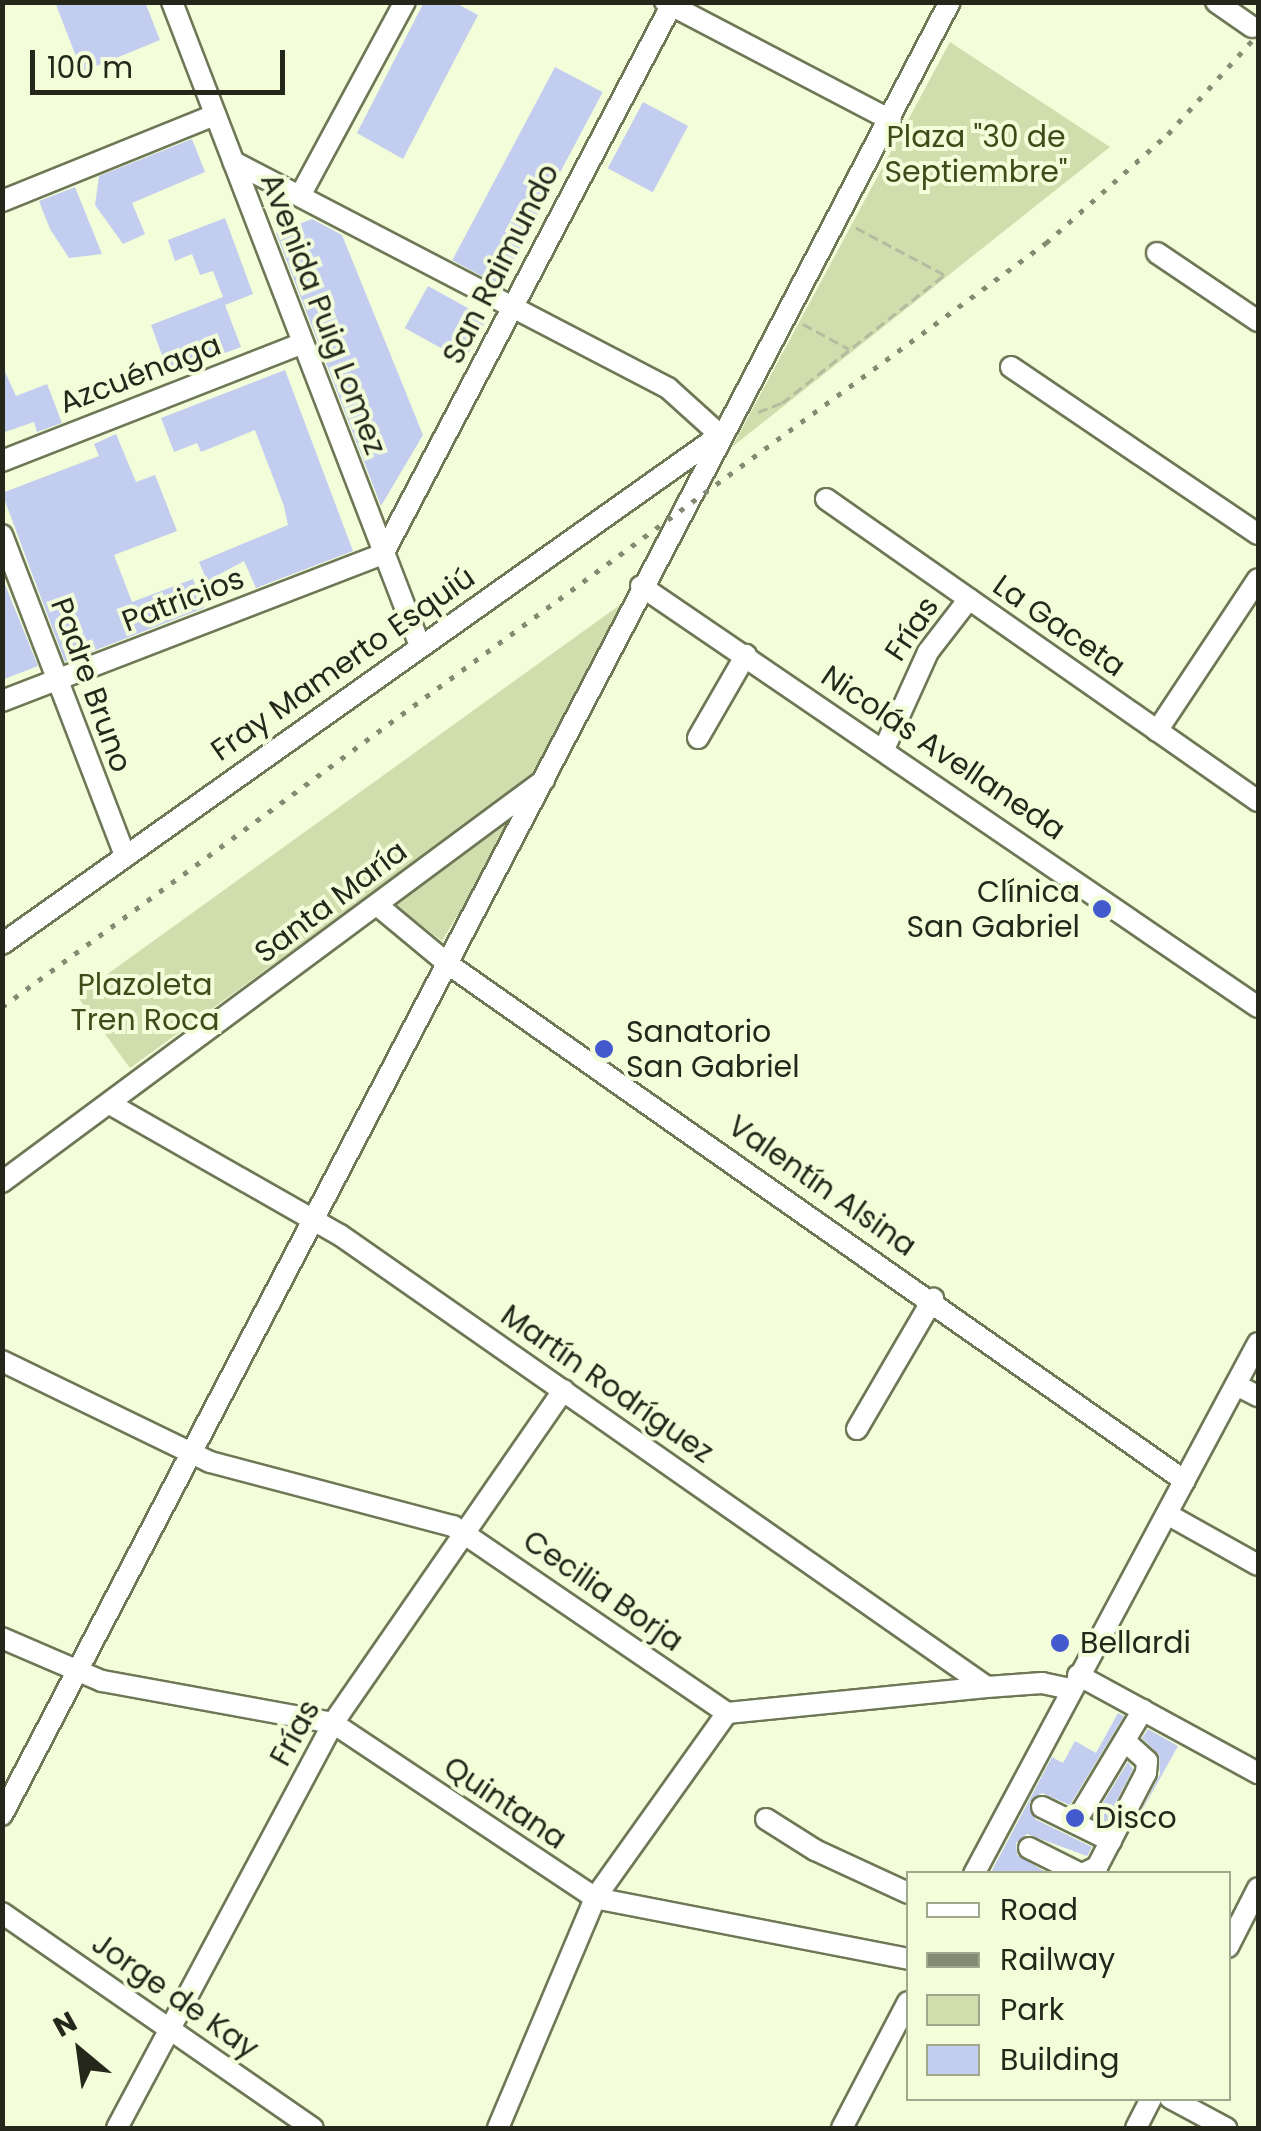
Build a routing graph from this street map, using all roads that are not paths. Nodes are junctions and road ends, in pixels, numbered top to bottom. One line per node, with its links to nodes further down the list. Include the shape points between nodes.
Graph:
1 (172, 2): 7 (street, Avenida Puig Lomez)
2 (406, 2): 10 (street)
3 (950, 2): 8 (street)
4 (1216, 2): 6 (street)
5 (670, 4): 8 (street); 13 (street, San Raimundo)
6 (1252, 27)
7 (214, 115): 9 (street, Avenida Puig Lomez); 11 (street)
8 (891, 120): 17 (street)
9 (233, 162): 10 (street); 15 (street, Avenida Puig Lomez)
10 (301, 194): 13 (street)
11 (2, 201)
12 (1157, 253): 14 (street)
13 (512, 308): 17 (street, via 668,388); 22 (street, San Raimundo)
14 (1258, 320)
15 (300, 344): 18 (street, Azcuénaga); 22 (street, Avenida Puig Lomez)
16 (1011, 366): 20 (street)
17 (720, 435): 24 (street); 26 (street, Fray Mamerto Esquiú)
18 (2, 461)
19 (826, 499): 25 (street, La Gaceta)
20 (1258, 534)
21 (2, 535): 28 (street, Padre Bruno)
22 (383, 554): 26 (street, Avenida Puig Lomez); 28 (street, Patricios)
23 (1258, 579): 30 (street)
24 (641, 586): 27 (street, Nicolás Avellaneda); 33 (street)
25 (969, 599): 30 (street, La Gaceta); 32 (street, Frías, via 928,652)
26 (420, 646): 35 (street, Fray Mamerto Esquiú)
27 (746, 655): 31 (street); 32 (street, Nicolás Avellaneda)
28 (58, 680): 29 (street, Patricios); 35 (street, Padre Bruno)
29 (2, 701)
30 (1158, 731): 34 (street, La Gaceta)
31 (698, 738)
32 (884, 750): 39 (street, Nicolás Avellaneda)
33 (550, 776): 36 (street, Santa María); 38 (street)
34 (1258, 802)
35 (125, 856): 37 (street, Fray Mamerto Esquiú)
36 (377, 905): 38 (street, Valentín Alsina); 40 (street, Santa María)
37 (2, 944)
38 (448, 964): 42 (street); 43 (street, Valentín Alsina)
39 (1258, 1006)
40 (110, 1104): 41 (street, Santa María); 42 (street, Martín Rodríguez)
41 (2, 1182)
42 (316, 1219): 47 (street, Martín Rodríguez); 50 (street)
43 (932, 1299): 49 (street); 51 (street, Valentín Alsina)
44 (1258, 1343): 46 (street)
45 (2, 1360): 50 (street, Cecilia Borja)
46 (1236, 1385): 48 (street); 51 (street)
47 (564, 1390): 53 (street, Frías); 58 (street, Martín Rodríguez)
48 (1258, 1396)
49 (857, 1429)
50 (190, 1454): 53 (street, Cecilia Borja); 56 (street)
51 (1185, 1481): 52 (street)
52 (1167, 1514): 54 (street); 57 (street)
53 (464, 1532): 60 (street, Cecilia Borja); 61 (street, Frías)
54 (1258, 1565)
55 (2, 1638): 56 (street, Quintana)
56 (77, 1674): 61 (street, Quintana); 65 (street)
57 (1075, 1682): 58 (street); 59 (street); 70 (street)
58 (987, 1687): 60 (street)
59 (1144, 1710): 62 (street); 63 (street)
60 (727, 1714): 75 (street)
61 (332, 1723): 75 (street, Quintana); 80 (street, Frías)
62 (1128, 1744): 67 (street); 68 (street, via 1147,1761 1146,1773)
63 (1258, 1773)
64 (1042, 1807): 67 (street)
65 (2, 1816)
66 (766, 1819): 74 (street)
67 (1075, 1823): 68 (street)
68 (1111, 1840): 72 (street)
69 (1030, 1848): 71 (street)
70 (976, 1871)
71 (1076, 1871)
72 (1090, 1871)
73 (1258, 1888): 77 (street)
74 (906, 1892)
75 (595, 1898): 78 (street, Quintana); 85 (street)
76 (2, 1913): 80 (street, Jorge de Kay)
77 (1231, 1941)
78 (906, 1958)
79 (906, 2006): 86 (street)
80 (170, 2030): 83 (street, Frías); 84 (street, Jorge de Kay)
81 (1150, 2101): 87 (street)
82 (1176, 2101): 88 (street)
83 (117, 2128)
84 (313, 2128)
85 (498, 2128)
86 (842, 2128)
87 (1136, 2128)
88 (1226, 2128)

